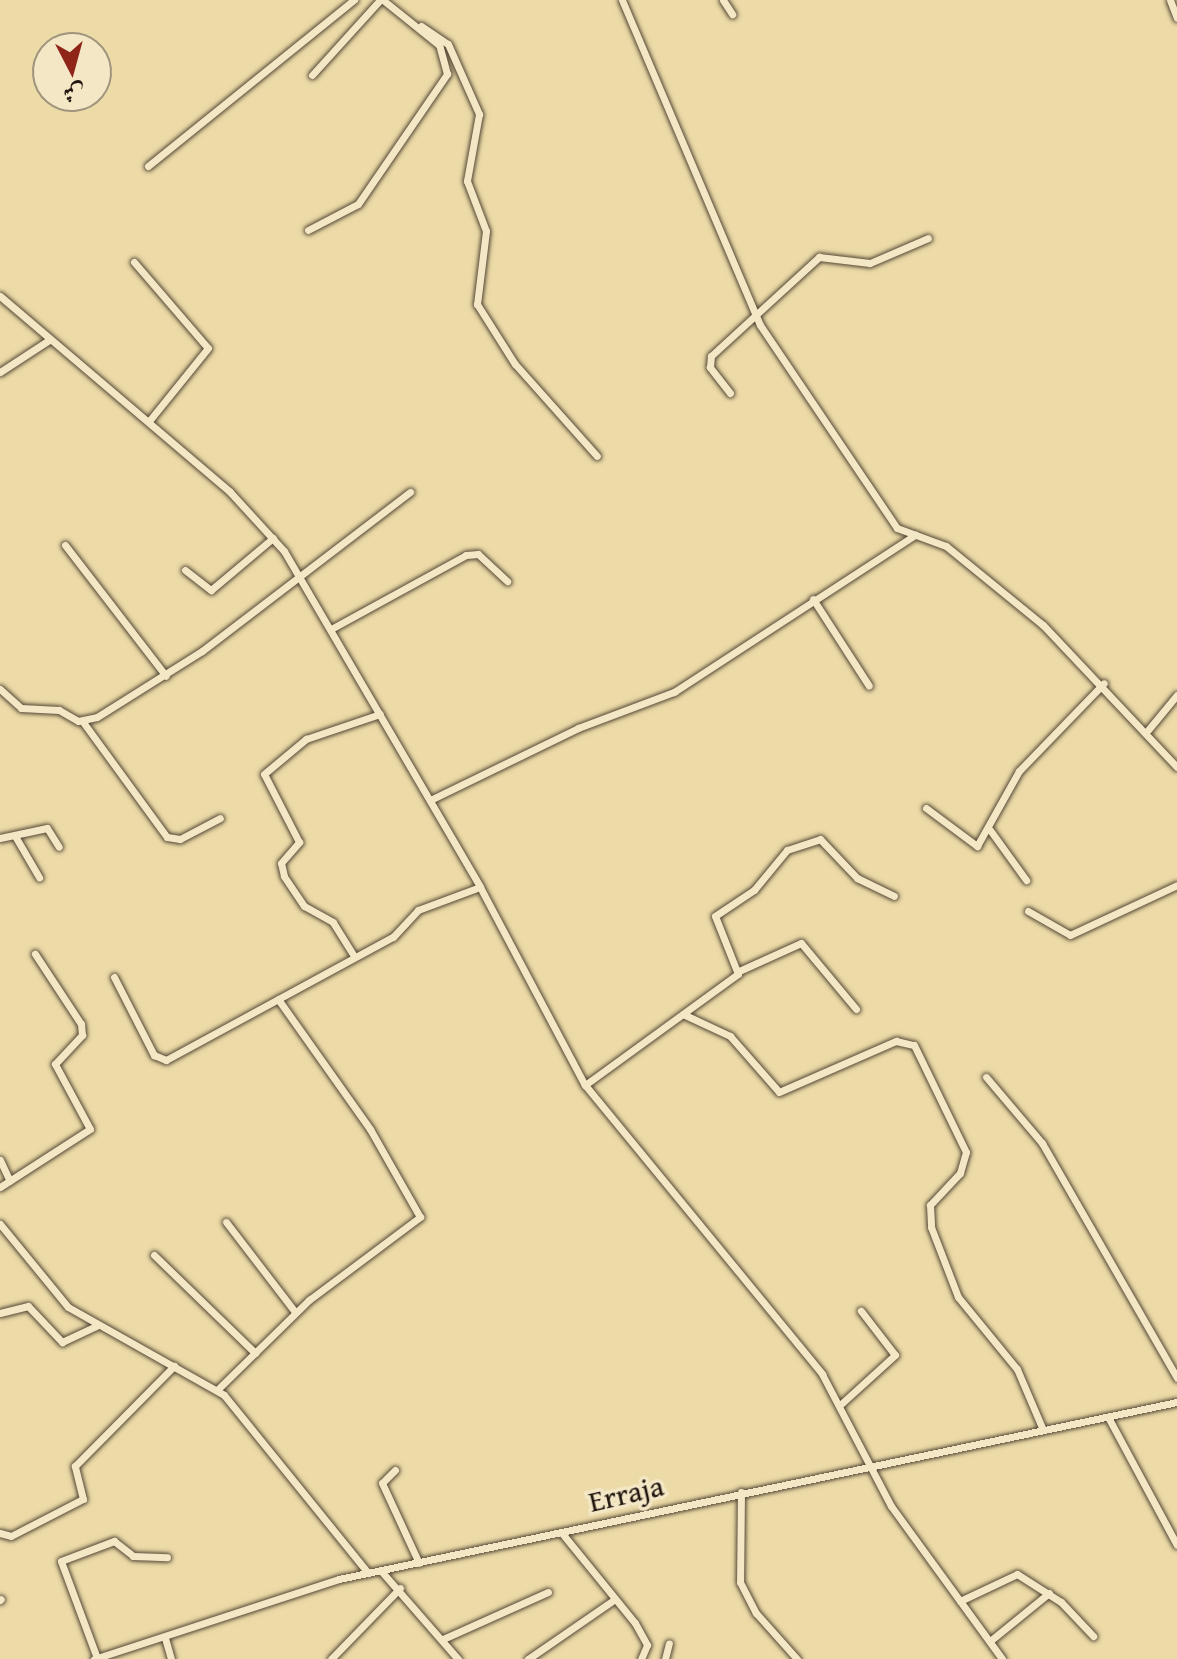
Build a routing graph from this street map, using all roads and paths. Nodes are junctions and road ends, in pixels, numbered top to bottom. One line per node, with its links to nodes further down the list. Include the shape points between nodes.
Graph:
1 (354, 0): 10 (street)
2 (381, 0): 8 (street); 9 (street)
3 (622, 0): 15 (street)
4 (723, 0): 6 (street)
5 (1170, 0): 7 (street)
6 (732, 14)
7 (1177, 18)
8 (421, 26): 11 (street, via 445,54 442,83 358,204); 20 (street, via 448,44 479,114 467,181 486,231 477,304 515,364)
9 (312, 75)
10 (148, 166)
11 (308, 230)
12 (928, 238): 15 (street, via 870,263 827,254)
13 (134, 262): 19 (street, via 208,348)
14 (0, 296): 16 (street)
15 (755, 313): 18 (street, via 709,361); 22 (street, via 897,528)
16 (49, 340): 17 (street); 19 (street)
17 (0, 372)
18 (730, 393)
19 (149, 421): 23 (street)
20 (597, 456)
21 (410, 492): 26 (street)
22 (915, 535): 28 (street); 31 (street, via 969,563)
23 (273, 538): 25 (street, via 211,590); 26 (street)
24 (65, 545): 30 (street)
25 (185, 570)
26 (302, 578): 29 (street); 30 (street)
27 (507, 581): 29 (street, via 473,553)
28 (813, 599): 32 (street); 39 (street, via 674,692 578,728)
29 (331, 629): 35 (street)
30 (166, 676): 36 (street)
31 (1104, 683): 37 (street); 42 (street, via 1019,771)
32 (869, 686)
33 (0, 688): 36 (street, via 21,708 59,710)
34 (1177, 695): 37 (street)
35 (380, 714): 39 (street); 53 (street, via 306,739 264,774 299,842 281,863 284,876 304,906 333,922)
36 (83, 722): 41 (street, via 167,837 180,839)
37 (1148, 730): 38 (street)
38 (1177, 767)
39 (430, 800): 49 (street)
40 (926, 808): 42 (street, via 970,846)
41 (220, 818)
42 (990, 830): 47 (street)
43 (15, 836): 44 (street); 45 (street, via 47,828); 46 (street)
44 (0, 838)
45 (59, 847)
46 (39, 877)
47 (1026, 880)
48 (1177, 885): 51 (street, via 1070,935)
49 (480, 887): 53 (street, via 418,910 398,934); 60 (street)
50 (894, 896): 54 (street, via 857,878 820,839 804,840 715,916)
51 (1028, 911)
52 (35, 954): 62 (street, via 81,1024 82,1035 55,1064 90,1126)
53 (354, 956): 56 (street)
54 (739, 971): 57 (street, via 801,943); 58 (street)
55 (114, 977): 56 (street, via 162,1060)
56 (278, 999): 68 (street, via 370,1129 420,1217)
57 (856, 1009)
58 (685, 1015): 60 (street); 78 (street, via 730,1036 779,1092 896,1041 914,1045 966,1152 960,1173 930,1205 931,1227 958,1297 1017,1369)
59 (986, 1077): 73 (street, via 1042,1143)
60 (585, 1085): 76 (street, via 795,1337)
61 (0, 1160): 62 (street)
62 (10, 1181): 63 (street)
63 (0, 1187)
64 (226, 1222): 68 (street)
65 (0, 1224): 70 (street, via 55,1297)
66 (154, 1255): 71 (street)
67 (861, 1311): 76 (street, via 895,1355)
68 (295, 1312): 71 (street)
69 (0, 1313): 70 (street, via 28,1306 62,1342)
70 (96, 1326): 72 (street)
71 (255, 1353): 74 (street)
72 (174, 1366): 74 (street); 83 (street, via 75,1466 83,1499 11,1536)
73 (1177, 1378)
74 (217, 1390): 88 (street)
75 (1177, 1402): 77 (street, Erraja)
76 (841, 1404): 79 (street)
77 (1108, 1417): 78 (street, Erraja); 84 (street)
78 (1043, 1430): 79 (street, Erraja)
79 (867, 1465): 81 (street, Erraja); 93 (street)
80 (395, 1470): 86 (street, via 382,1483)
81 (741, 1492): 82 (street, Erraja); 106 (street, via 740,1582 756,1613)
82 (561, 1532): 86 (street, Erraja); 92 (street)
83 (0, 1533)
84 (1177, 1545)
85 (167, 1557): 99 (street, via 133,1556 114,1541 61,1561)
86 (419, 1563): 87 (street, Erraja)
87 (382, 1572): 88 (street, Erraja); 89 (street)
88 (368, 1573): 95 (street, Erraja)
89 (400, 1588): 96 (street); 101 (street)
90 (548, 1592): 96 (street)
91 (1049, 1593): 93 (street, via 1014,1574); 94 (street); 97 (street)
92 (612, 1601): 103 (street); 104 (street, via 646,1641)
93 (960, 1601): 97 (street)
94 (1093, 1636)
95 (165, 1638): 99 (street, Erraja); 100 (street)
96 (443, 1639): 102 (street)
97 (990, 1641): 107 (street)
98 (669, 1643): 105 (street)
99 (96, 1659)
100 (171, 1659)
101 (331, 1659)
102 (458, 1659)
103 (528, 1659)
104 (641, 1659)
105 (665, 1659)
106 (797, 1659)
107 (1002, 1659)

